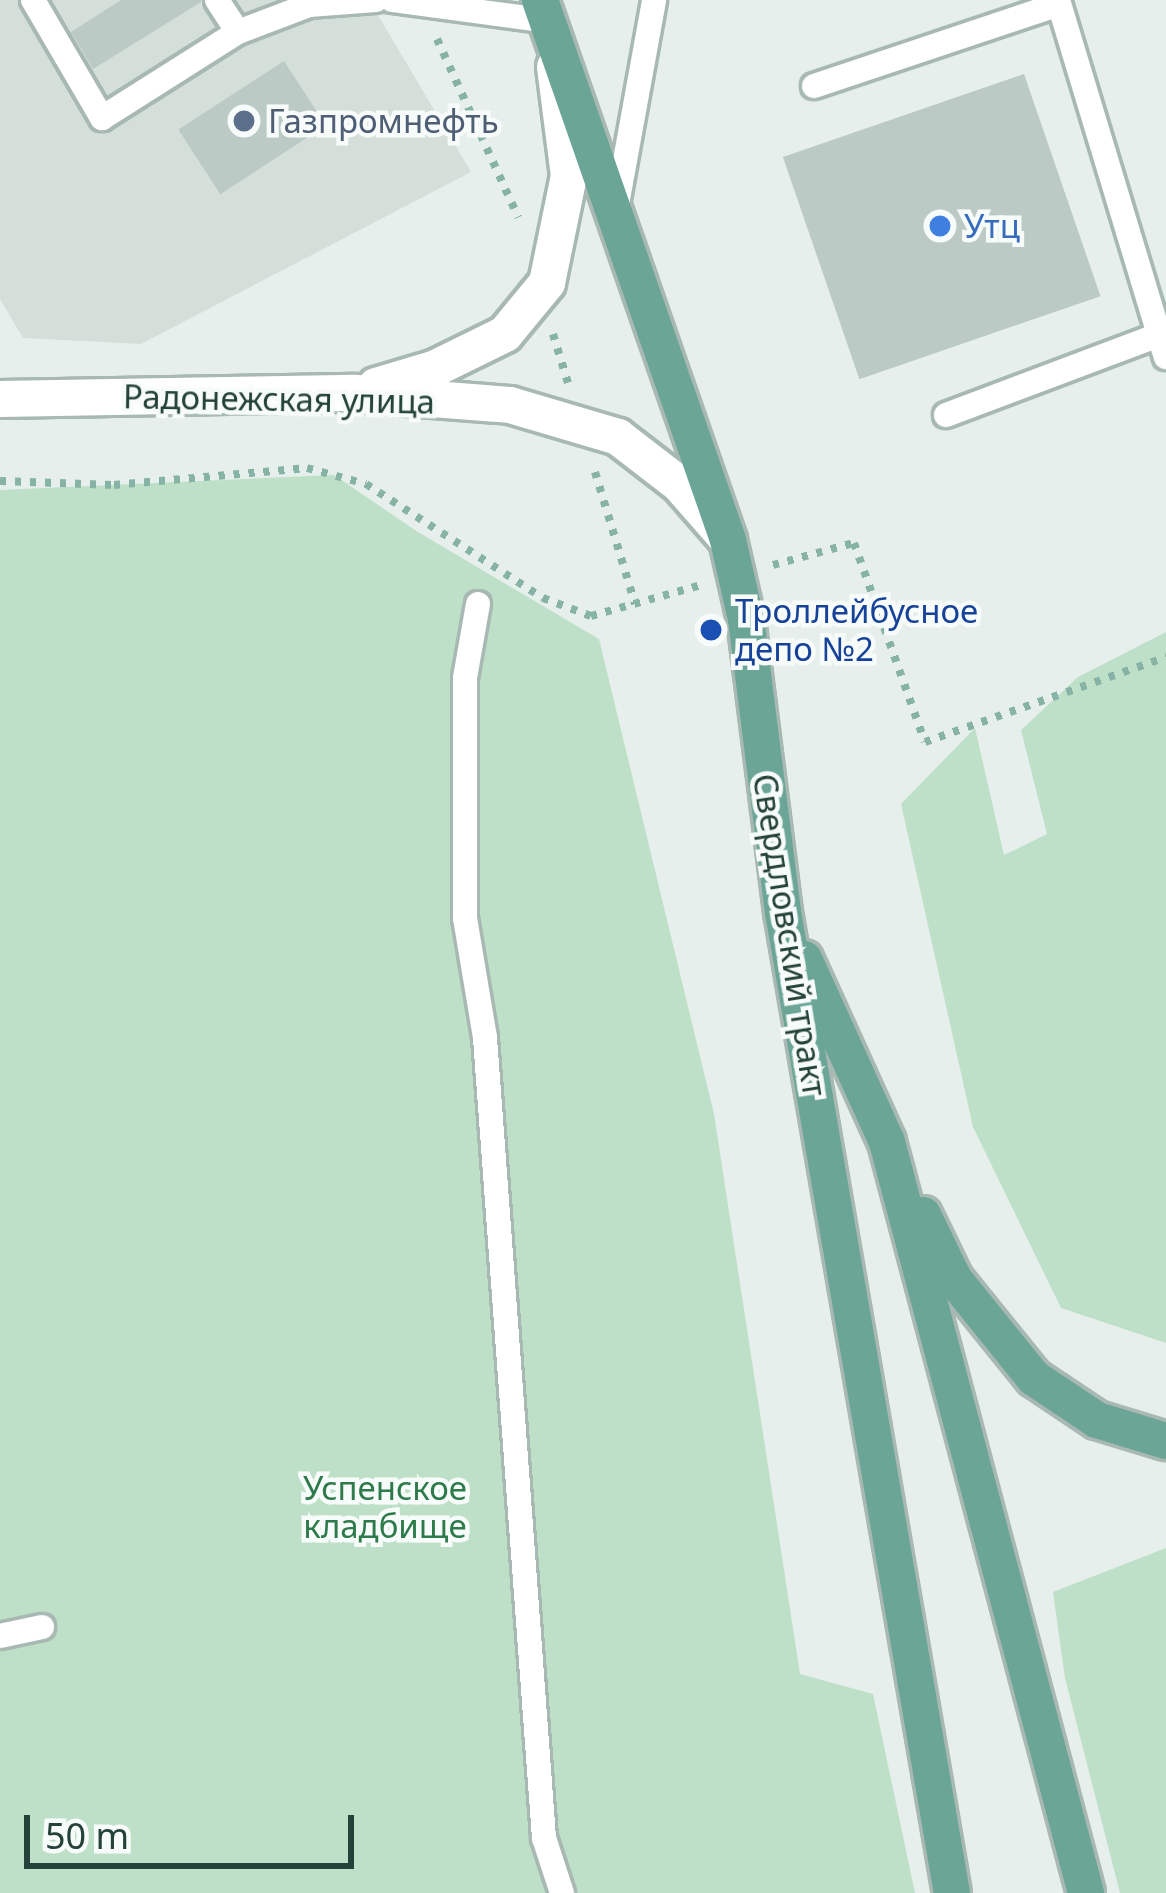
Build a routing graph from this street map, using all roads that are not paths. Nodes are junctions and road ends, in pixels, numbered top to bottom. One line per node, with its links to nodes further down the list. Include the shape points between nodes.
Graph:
1 (33, 0): 8 (lane, via 102,118)
2 (217, 0): 8 (lane)
3 (376, 0): 8 (lane, via 310,5)
4 (392, 0): 7 (lane)
5 (654, 0): 10 (lane)
6 (1057, 3): 9 (lane); 11 (lane)
7 (544, 10): 10 (main road, Свердловский тракт); 12 (street, via 568,176 548,284 505,334 436,368)
8 (238, 32)
9 (814, 86)
10 (615, 213): 15 (main road, Свердловский тракт)
11 (1163, 346): 14 (lane)
12 (355, 393): 13 (street, Радонежская улица); 15 (street, Радонежская улица, via 510,405 618,437 679,484)
13 (0, 399)
14 (946, 415)
15 (732, 557): 17 (main road, Свердловский тракт)
16 (478, 604): 22 (lane, via 465,677 465,918 485,1039 544,1838)
17 (783, 912): 18 (main road); 23 (main road, Свердловский тракт)
18 (887, 1142): 19 (main road, via 954,1279 1034,1378 1097,1420); 24 (main road)
19 (1166, 1441)
20 (42, 1628): 21 (lane)
21 (0, 1636)
22 (562, 1893)
23 (952, 1893)
24 (1086, 1893)

